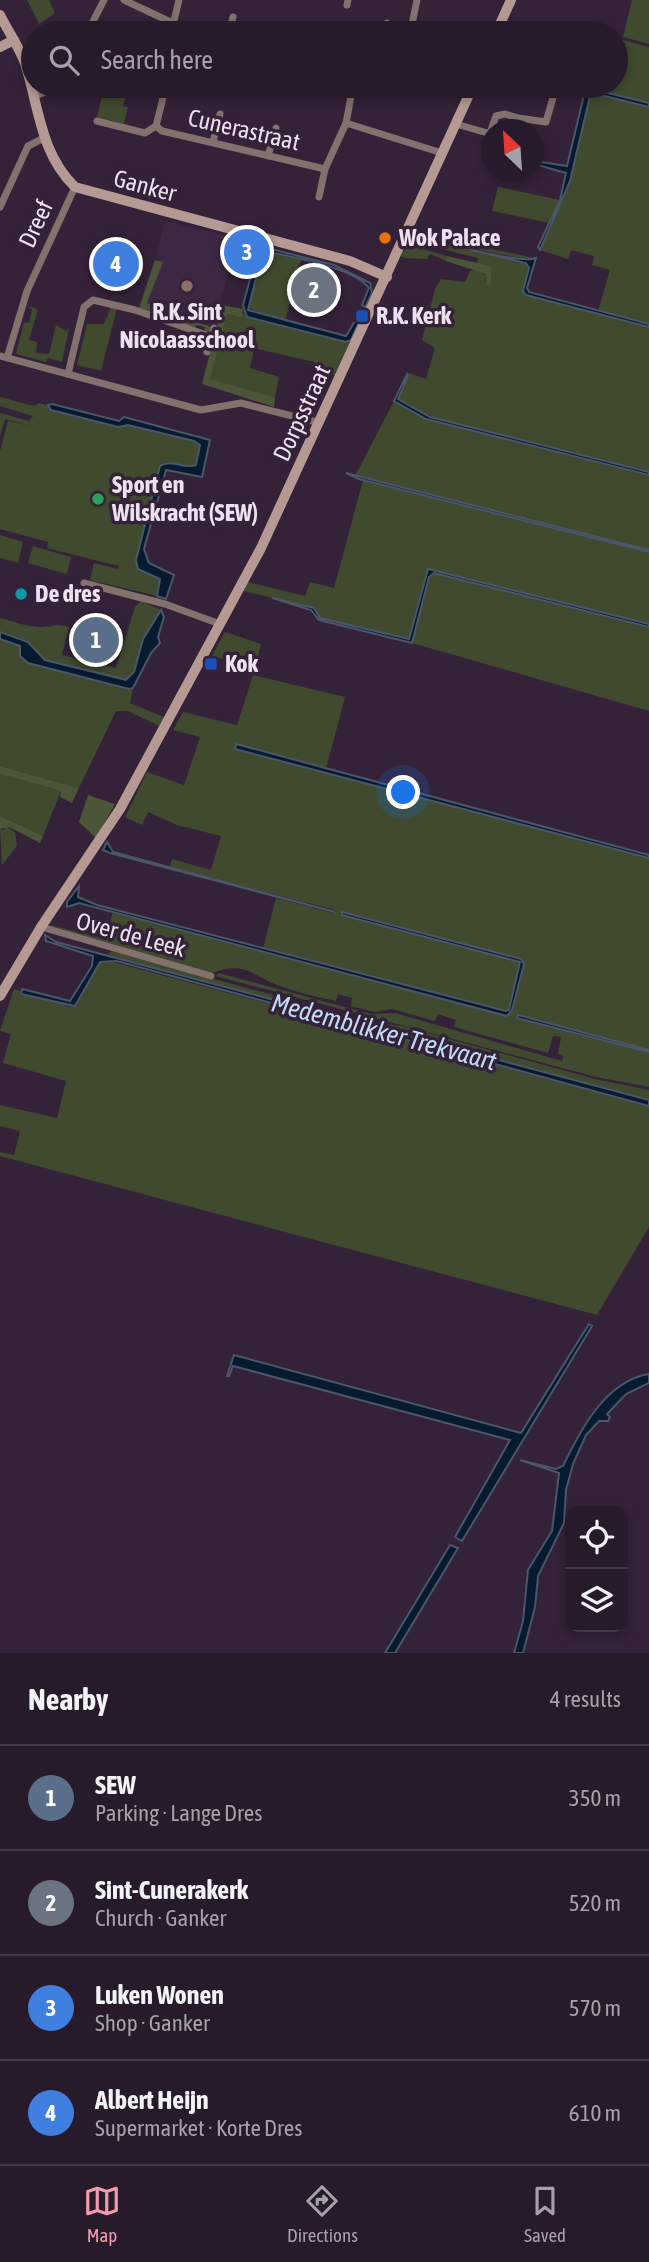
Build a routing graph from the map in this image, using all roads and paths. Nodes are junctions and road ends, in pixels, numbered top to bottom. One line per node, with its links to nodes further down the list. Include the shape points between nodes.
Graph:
1 (104, 0): 8 (street)
2 (124, 0): 9 (street)
3 (179, 0): 10 (street)
4 (417, 0): 12 (street)
5 (511, 0): 13 (street)
6 (0, 15): 14 (street, Ganker)
7 (233, 18): 11 (street)
8 (93, 21)
9 (165, 21)
10 (174, 21)
11 (232, 21)
12 (413, 21)
13 (501, 21)
14 (14, 40): 15 (street); 16 (street, Ganker)
15 (0, 47)
16 (21, 55)
17 (33, 98): 31 (street, Ganker)
18 (163, 98): 28 (street, Cunerastraat)
19 (350, 98): 26 (street)
20 (468, 98): 27 (street, Dorpsstraat)
21 (553, 98): 23 (street, via 547,122)
22 (220, 114): 32 (street)
23 (518, 118): 24 (street, via 505,114)
24 (495, 119)
25 (97, 121): 28 (street, Cunerastraat, via 145,132)
26 (345, 123): 33 (street); 35 (street)
27 (456, 124): 30 (street); 33 (street, Dorpsstraat)
28 (156, 126): 32 (street, Cunerastraat)
29 (276, 128): 34 (street)
30 (481, 130)
31 (44, 138): 36 (street, Ganker, via 58,168); 38 (street, via 28,146)
32 (213, 142): 34 (street, Cunerastraat)
33 (442, 153): 39 (street, Dorpsstraat)
34 (268, 156): 35 (street, Cunerastraat)
35 (325, 169): 37 (street)
36 (75, 187): 39 (street, Ganker, via 350,261); 43 (street, Dreef, via 27,290)
37 (319, 197)
38 (0, 207)
39 (387, 277): 45 (street, Dorpsstraat)
40 (214, 328): 41 (street)
41 (212, 337): 42 (street); 44 (street, via 93,300 85,307)
42 (207, 352)
43 (3, 357): 44 (street)
44 (68, 374): 45 (street, via 201,410 241,403)
45 (320, 423): 47 (street, Dorpsstraat)
46 (84, 583): 47 (street)
47 (220, 624): 48 (street, Dorpsstraat, via 120,809)
48 (41, 928): 49 (street, Over de Leek); 50 (street, Dorpsstraat)
49 (211, 976)
50 (0, 996)

